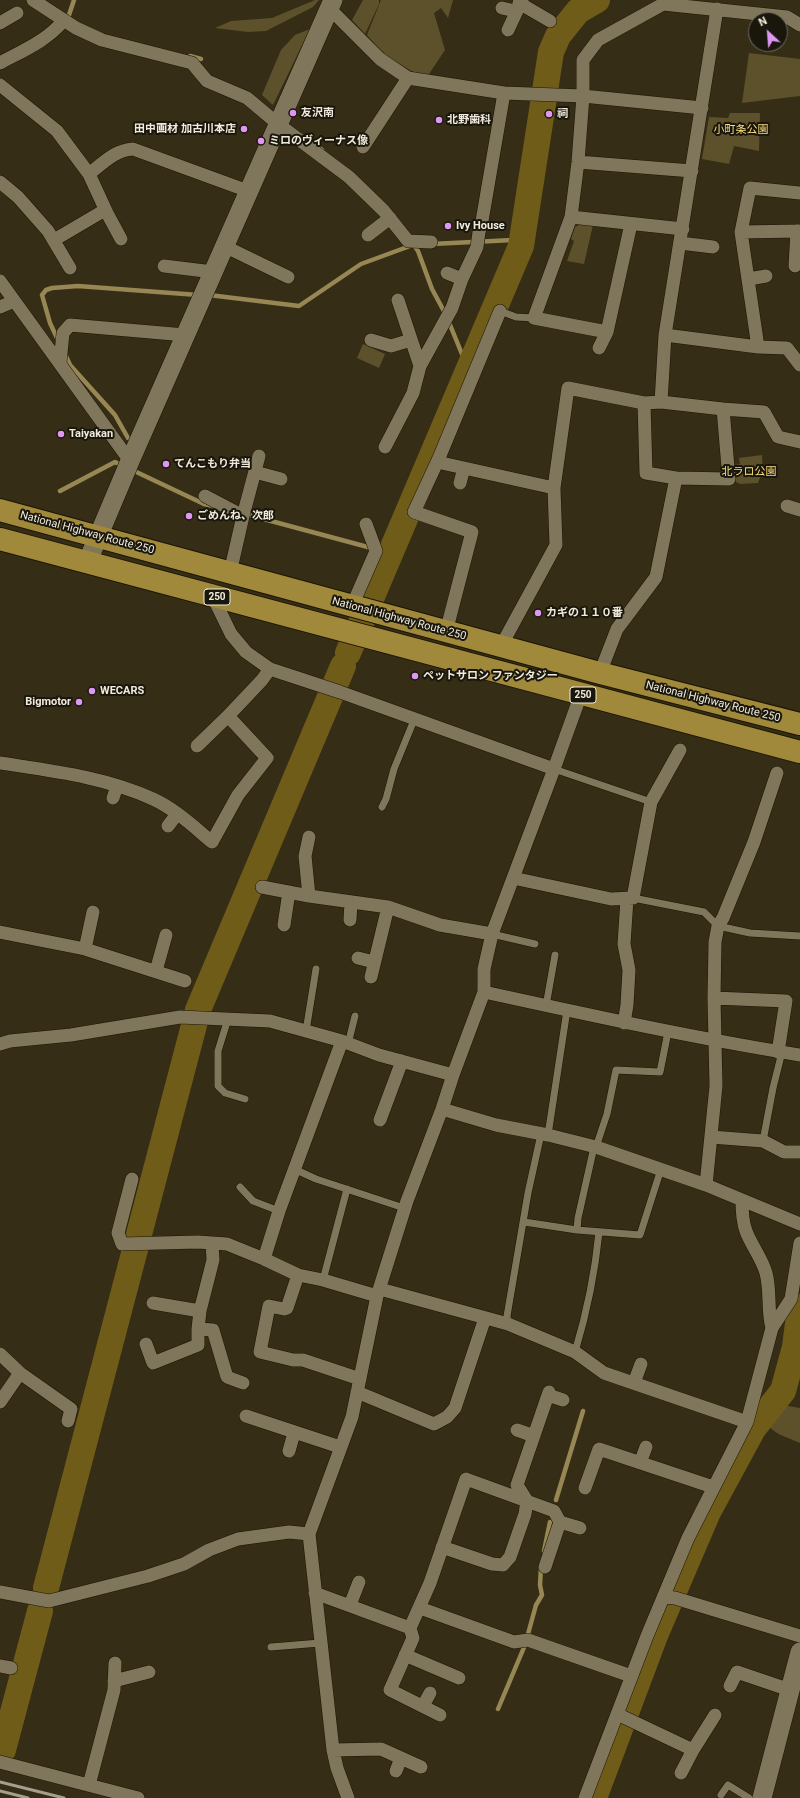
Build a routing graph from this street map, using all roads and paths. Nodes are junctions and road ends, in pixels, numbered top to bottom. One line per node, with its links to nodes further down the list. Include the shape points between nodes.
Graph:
1 (33, 0): 7 (street)
2 (331, 4): 13 (street, via 380,59); 18 (street)
3 (519, 5): 4 (street); 8 (street); 11 (street)
4 (502, 8)
5 (717, 9): 10 (street, via 787,17); 16 (street, via 663,4 598,40 583,60); 17 (street)
6 (17, 13): 9 (street)
7 (64, 20): 12 (street, via 41,41); 18 (street, via 102,40 192,62 207,81 247,98)
8 (550, 21)
9 (0, 23)
10 (800, 25)
11 (508, 30)
12 (0, 63)
13 (408, 78): 15 (street); 19 (street)
14 (0, 85): 22 (street, via 57,131)
15 (504, 94): 16 (street); 47 (street, via 477,247)
16 (583, 96): 17 (street); 20 (street)
17 (702, 108): 21 (street)
18 (278, 124): 24 (street); 28 (street, via 349,177)
19 (363, 147)
20 (578, 162): 21 (street); 27 (street)
21 (692, 171): 30 (street)
22 (89, 174): 24 (street, via 116,153 133,149); 26 (street)
23 (0, 182): 35 (street, via 18,197)
24 (248, 191): 38 (street)
25 (800, 193): 32 (street, via 750,188)
26 (105, 210): 34 (street); 35 (street)
27 (571, 217): 29 (street); 54 (street)
28 (390, 218): 33 (street); 36 (street, via 412,241)
29 (631, 224): 30 (street); 55 (street)
30 (683, 229): 37 (street)
31 (798, 231): 32 (street); 41 (street)
32 (741, 232): 48 (street)
33 (368, 234)
34 (121, 239)
35 (54, 240): 42 (street)
36 (431, 242)
37 (680, 243): 39 (street); 57 (street)
38 (224, 246): 43 (street); 46 (street)
39 (713, 247)
40 (164, 266): 43 (street)
41 (795, 266)
42 (70, 268)
43 (213, 272): 56 (street)
44 (447, 273): 47 (street)
45 (766, 276): 48 (street)
46 (288, 277)
47 (462, 279): 64 (street, via 452,308)
48 (749, 279): 60 (street)
49 (0, 281): 51 (street)
50 (398, 300): 59 (street)
51 (14, 301): 52 (street); 62 (street)
52 (0, 307)
53 (500, 311): 54 (lane, via 516,317); 72 (street)
54 (534, 318): 55 (street)
55 (607, 332): 61 (street)
56 (185, 335): 62 (street, via 70,325 63,333); 71 (street)
57 (665, 335): 60 (street); 65 (street)
58 (371, 340): 59 (street, via 391,346)
59 (411, 340): 64 (street)
60 (758, 347): 63 (street, via 787,348)
61 (600, 348)
62 (61, 354): 71 (street)
63 (800, 365)
64 (420, 366): 69 (street, via 413,393)
65 (661, 402): 66 (street); 67 (street)
66 (644, 404): 75 (street, via 646,473); 78 (street, via 568,388)
67 (723, 409): 68 (street, via 764,412 778,437); 75 (street, via 729,479)
68 (800, 442)
69 (385, 447)
70 (259, 456): 74 (street)
71 (130, 461): 83 (street)
72 (437, 462): 73 (street); 89 (street, via 414,512 472,532)
73 (464, 468): 77 (street); 78 (street)
74 (255, 472): 76 (street); 81 (street)
75 (676, 478): 92 (street, via 656,577 617,629)
76 (282, 479)
77 (460, 483)
78 (554, 488): 90 (street, via 556,545)
79 (204, 496): 81 (street)
80 (0, 510): 83 (highway, National Highway Route 250 / 250)
81 (242, 516): 86 (street)
82 (366, 524): 88 (street, via 376,551)
83 (99, 536): 85 (street); 86 (highway, National Highway Route 250 / 250)
84 (0, 539): 85 (highway, 250)
85 (88, 563): 87 (highway, 250)
86 (230, 573): 88 (highway, National Highway Route 250 / 250)
87 (212, 595): 91 (street, via 231,634 246,652); 93 (highway, 250)
88 (355, 607): 89 (highway, National Highway Route 250 / 250)
89 (446, 632): 90 (highway, National Highway Route 250 / 250)
90 (501, 646): 92 (highway, National Highway Route 250 / 250)
91 (270, 669): 94 (street); 95 (street, via 324,686)
92 (600, 674): 96 (highway, National Highway Route 250 / 250)
93 (581, 694): 99 (highway, 250); 101 (street)
94 (228, 716): 97 (street); 105 (street, via 267,758 238,795 209,846)
95 (414, 720): 101 (street); 104 (lane)
96 (800, 724)
97 (197, 746)
98 (680, 750): 103 (street)
99 (800, 752)
100 (0, 763): 105 (street, via 90,777 115,792 154,799)
101 (554, 769): 103 (lane); 108 (street)
102 (777, 773): 118 (street, via 754,842)
103 (651, 802): 112 (street)
104 (382, 807)
105 (177, 814): 106 (street)
106 (168, 826)
107 (309, 837): 111 (street, via 305,856)
108 (513, 878): 112 (street, via 611,899); 120 (street)
109 (262, 887): 110 (street)
110 (289, 892): 111 (street); 117 (street)
111 (308, 896): 113 (street)
112 (630, 899): 118 (lane, via 704,912); 138 (street, via 624,944 629,970)
113 (351, 902): 114 (street); 116 (street)
114 (388, 908): 120 (street, via 440,925); 127 (street)
115 (93, 912): 124 (street)
116 (350, 920)
117 (284, 925)
118 (718, 926): 122 (lane, via 750,933); 133 (street, via 715,942)
119 (0, 932): 124 (street)
120 (492, 934): 123 (lane); 132 (street, via 484,969)
121 (166, 935): 129 (street)
122 (800, 936)
123 (535, 944)
124 (85, 949): 129 (street)
125 (555, 955): 134 (lane)
126 (358, 958): 127 (street)
127 (374, 962): 130 (street)
128 (316, 968): 139 (lane)
129 (156, 971): 131 (street)
130 (371, 977)
131 (185, 982)
132 (484, 992): 134 (street); 147 (street)
133 (714, 998): 142 (street); 144 (street, via 786,1001)
134 (546, 1006): 135 (street)
135 (567, 1010): 138 (street); 151 (lane)
136 (354, 1016): 141 (lane)
137 (228, 1019): 139 (street, via 270,1021); 143 (street, via 180,1017 71,1035 10,1040); 148 (lane, via 218,1051 218,1086 225,1093)
138 (624, 1023): 140 (street)
139 (306, 1031): 141 (street)
140 (668, 1032): 142 (street); 154 (lane, via 660,1072 616,1070 607,1114)
141 (345, 1042): 146 (street); 156 (street)
142 (716, 1042): 144 (street); 152 (street, via 716,1086)
143 (0, 1044)
144 (780, 1052): 145 (street); 153 (lane)
145 (800, 1055)
146 (402, 1061): 147 (street); 150 (street)
147 (453, 1075): 149 (street)
148 (245, 1099)
149 (442, 1108): 151 (street, via 496,1125); 163 (street)
150 (380, 1120)
151 (544, 1134): 154 (street); 165 (lane, via 528,1193)
152 (710, 1137): 153 (street); 159 (street, via 712,1141)
153 (763, 1141): 155 (street, via 784,1152)
154 (595, 1147): 157 (street); 167 (lane)
155 (800, 1152)
156 (294, 1169): 161 (lane); 164 (street)
157 (660, 1169): 159 (street); 168 (lane, via 640,1235)
158 (132, 1179): 169 (street, via 118,1233 122,1244)
159 (706, 1185): 162 (street)
160 (240, 1188): 164 (lane, via 253,1201)
161 (347, 1189): 163 (lane); 173 (lane)
162 (742, 1200): 166 (street); 180 (street, via 742,1216 746,1230 765,1271 769,1287 768,1314)
163 (404, 1208): 174 (street)
164 (279, 1211): 171 (street)
165 (524, 1222): 167 (lane); 179 (lane, via 507,1316)
166 (800, 1224)
167 (577, 1230): 168 (lane)
168 (599, 1232): 183 (lane, via 595,1271)
169 (212, 1243): 171 (street, via 227,1244); 177 (street, via 212,1260)
170 (800, 1243): 175 (street)
171 (264, 1259): 172 (street)
172 (298, 1276): 173 (street); 187 (street, via 288,1308 269,1306 260,1352 303,1360)
173 (323, 1280): 174 (street)
174 (379, 1292): 178 (street); 187 (street)
175 (796, 1299): 180 (street)
176 (153, 1304): 177 (street)
177 (200, 1311): 181 (street)
178 (485, 1318): 179 (street); 190 (street, via 455,1408 447,1417 434,1424)
179 (508, 1324): 183 (street)
180 (772, 1328): 195 (street)
181 (198, 1329): 182 (street, via 198,1345 153,1363); 188 (street, via 213,1330 227,1377)
182 (146, 1344)
183 (575, 1352): 189 (street, via 604,1373)
184 (0, 1354): 186 (street)
185 (641, 1364): 189 (street)
186 (20, 1373): 192 (street); 194 (street, via 71,1409)
187 (360, 1379): 190 (street)
188 (243, 1383)
189 (634, 1383): 195 (street)
190 (357, 1392): 199 (street, via 352,1417)
191 (563, 1400): 198 (street, via 549,1393)
192 (0, 1402)
193 (246, 1416): 197 (street)
194 (68, 1421)
195 (747, 1422): 203 (street)
196 (517, 1430): 198 (street)
197 (294, 1433): 199 (street); 201 (street)
198 (534, 1436): 205 (street, via 517,1485)
199 (340, 1447): 208 (street)
200 (646, 1447): 202 (street)
201 (289, 1451)
202 (640, 1463): 203 (street); 204 (street, via 599,1449)
203 (713, 1487): 214 (street, via 688,1538)
204 (584, 1488)
205 (527, 1501): 206 (street, via 554,1511); 209 (street, via 510,1557 503,1565 492,1564); 209 (street, via 466,1480)
206 (560, 1522): 207 (street); 210 (street)
207 (580, 1528)
208 (309, 1534): 212 (street, via 289,1532 238,1539 184,1564 148,1576 49,1601); 213 (street)
209 (442, 1547): 216 (street)
210 (545, 1567)
211 (359, 1582): 215 (street)
212 (0, 1592)
213 (315, 1593): 215 (street); 219 (street)
214 (664, 1597): 218 (street, via 675,1598); 225 (street)
215 (350, 1605): 217 (street, via 382,1623)
216 (420, 1608): 217 (street); 225 (street, via 514,1642 528,1640)
217 (410, 1628): 221 (street, via 412,1638)
218 (800, 1636)
219 (320, 1643): 220 (lane); 235 (street)
220 (271, 1647)
221 (405, 1655): 226 (street); 231 (street, via 390,1690)
222 (799, 1661): 229 (street)
223 (115, 1663): 227 (street)
224 (149, 1672): 227 (street)
225 (631, 1676): 232 (street)
226 (459, 1678)
227 (114, 1680): 242 (street, via 114,1690)
228 (730, 1686): 229 (street, via 737,1672)
229 (790, 1690): 248 (street)
230 (430, 1693): 231 (street)
231 (423, 1706): 233 (street)
232 (617, 1714): 236 (street); 246 (street)
233 (440, 1715)
234 (715, 1715): 236 (street)
235 (333, 1750): 237 (street, via 381,1749); 245 (street)
236 (693, 1750): 241 (street)
237 (401, 1758): 239 (street); 240 (street)
238 (0, 1762): 242 (street)
239 (422, 1767)
240 (396, 1771)
241 (681, 1773)
242 (89, 1785): 244 (street)
243 (722, 1795): 247 (lane, via 728,1785)
244 (138, 1798)
245 (348, 1798)
246 (586, 1798)
247 (749, 1798)
248 (762, 1798)

